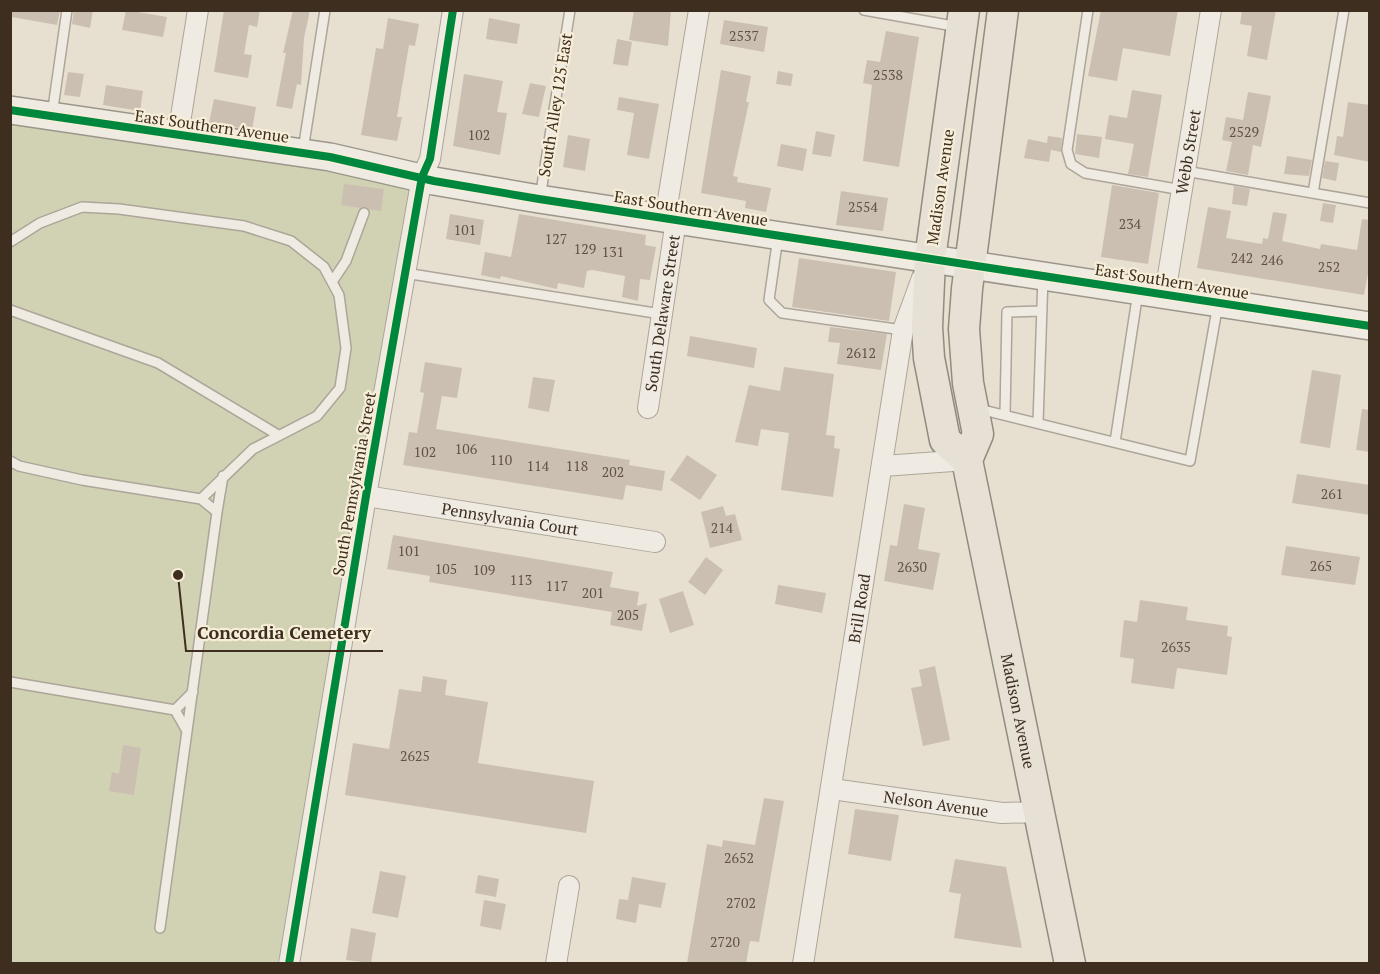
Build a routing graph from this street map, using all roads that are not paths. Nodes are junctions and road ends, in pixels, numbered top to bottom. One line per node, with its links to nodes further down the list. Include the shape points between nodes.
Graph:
1 (67, 10): 14 (lane)
2 (198, 10): 15 (street)
3 (325, 10): 16 (lane)
4 (453, 10): 17 (street, South Pennsylvania Street, via 430,159)
5 (570, 10): 20 (lane, South Alley 125 East)
6 (699, 10): 23 (street, South Delaware Street)
7 (864, 10): 12 (lane)
8 (1002, 10): 27 (main road)
9 (1088, 10): 18 (lane, via 1067,150 1071,164 1085,173)
10 (1211, 10): 18 (street, Webb Street)
11 (1344, 10): 19 (lane)
12 (963, 19): 26 (main road, Madison Avenue)
13 (10, 110): 14 (street, East Southern Avenue)
14 (51, 116): 15 (street, East Southern Avenue)
15 (178, 135): 16 (street, East Southern Avenue)
16 (302, 153): 17 (street, East Southern Avenue)
17 (422, 177): 20 (street, East Southern Avenue); 28 (street, South Pennsylvania Street)
18 (1183, 180): 19 (lane); 31 (street, Webb Street)
19 (1313, 194): 21 (lane)
20 (539, 199): 23 (street, East Southern Avenue)
21 (1370, 203)
22 (364, 213): 30 (lane, via 346,261)
23 (670, 219): 24 (street, East Southern Avenue); 35 (street, South Delaware Street)
24 (778, 235): 26 (street, East Southern Avenue); 37 (lane, via 770,300 782,313)
25 (10, 242): 30 (lane, via 40,223 82,207 119,209 244,226 291,241 324,267)
26 (930, 259): 27 (street, East Southern Avenue); 37 (street, Brill Road); 44 (main road, Madison Avenue, via 927,327 934,389 945,440)
27 (969, 263): 29 (street, East Southern Avenue); 39 (main road, via 964,329)
28 (405, 273): 35 (lane); 48 (street, South Pennsylvania Street)
29 (1044, 275): 31 (street, East Southern Avenue); 34 (lane)
30 (332, 282): 42 (lane, via 339,295 346,348 340,388 316,416)
31 (1152, 292): 32 (street, East Southern Avenue); 43 (lane)
32 (1219, 302): 36 (street, East Southern Avenue); 43 (lane, via 1190,461)
33 (10, 310): 42 (lane, via 158,363)
34 (1042, 310): 40 (lane, via 1007,312); 41 (lane)
35 (661, 314): 38 (street, South Delaware Street)
36 (1370, 326)
37 (903, 330): 46 (street, Brill Road)
38 (648, 408)
39 (973, 409): 40 (lane); 44 (main road, via 978,434)
40 (1005, 415): 41 (lane)
41 (1038, 423): 43 (lane)
42 (278, 435): 47 (lane, via 253,449)
43 (1115, 442)
44 (967, 460): 46 (street); 57 (main road, Madison Avenue)
45 (10, 462): 49 (lane, via 81,480)
46 (883, 466): 56 (street, Brill Road)
47 (223, 476): 49 (lane); 50 (lane)
48 (366, 496): 51 (street, Pennsylvania Court); 60 (street, South Pennsylvania Street)
49 (201, 499): 50 (lane)
50 (218, 512): 53 (lane)
51 (655, 542)
52 (10, 682): 54 (lane)
53 (193, 692): 54 (lane); 55 (lane)
54 (175, 710): 55 (lane)
55 (187, 731): 59 (lane)
56 (832, 789): 57 (street, Nelson Avenue, via 1002,813); 62 (street, Brill Road)
57 (1040, 812): 63 (main road, Madison Avenue)
58 (568, 886): 61 (street)
59 (160, 928)
60 (289, 963)
61 (556, 963)
62 (802, 963)
63 (1070, 963)

